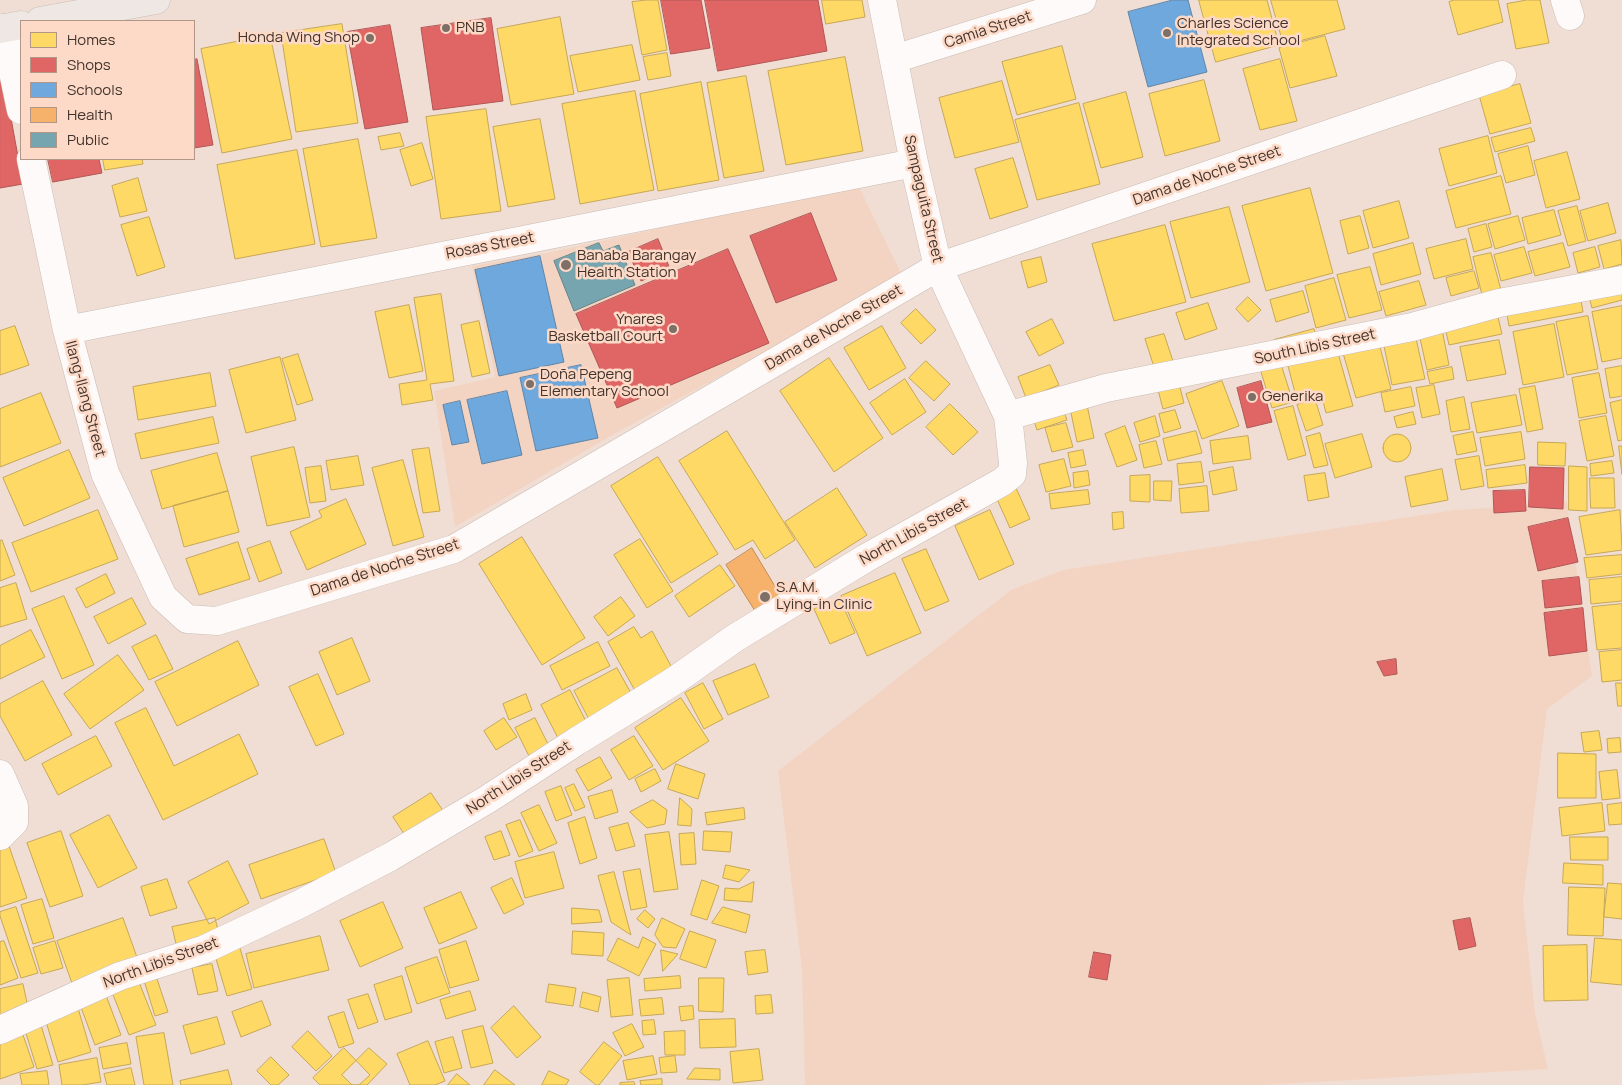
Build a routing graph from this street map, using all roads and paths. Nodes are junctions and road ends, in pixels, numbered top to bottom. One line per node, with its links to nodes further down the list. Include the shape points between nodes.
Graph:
1 (156, 0): 4 (main road)
2 (882, 0): 6 (street, Sampaguita Street)
3 (1082, 0): 6 (street, Camia Street)
4 (46, 20)
5 (9, 27): 8 (street)
6 (894, 59): 10 (street, Sampaguita Street)
7 (1502, 75): 11 (street, Dama de Noche Street)
8 (20, 103)
9 (31, 160): 13 (street, Ilang-Ilang Street)
10 (914, 162): 11 (street, Sampaguita Street); 13 (street, Rosas Street)
11 (938, 268): 14 (street, Sampaguita Street); 16 (street, Dama de Noche Street, via 454,549 217,621)
12 (1622, 280): 14 (street, South Libis Street, via 1499,303 1403,329 1106,388)
13 (67, 330): 16 (street, Ilang-Ilang Street, via 105,473 163,597)
14 (1008, 416): 15 (street, Sampaguita Street)
15 (1012, 474): 19 (street, North Libis Street, via 735,638 674,682 390,857 205,949 120,976)
16 (187, 619)
17 (0, 774): 18 (street, via 14,806)
18 (7, 829)
19 (0, 1030)

